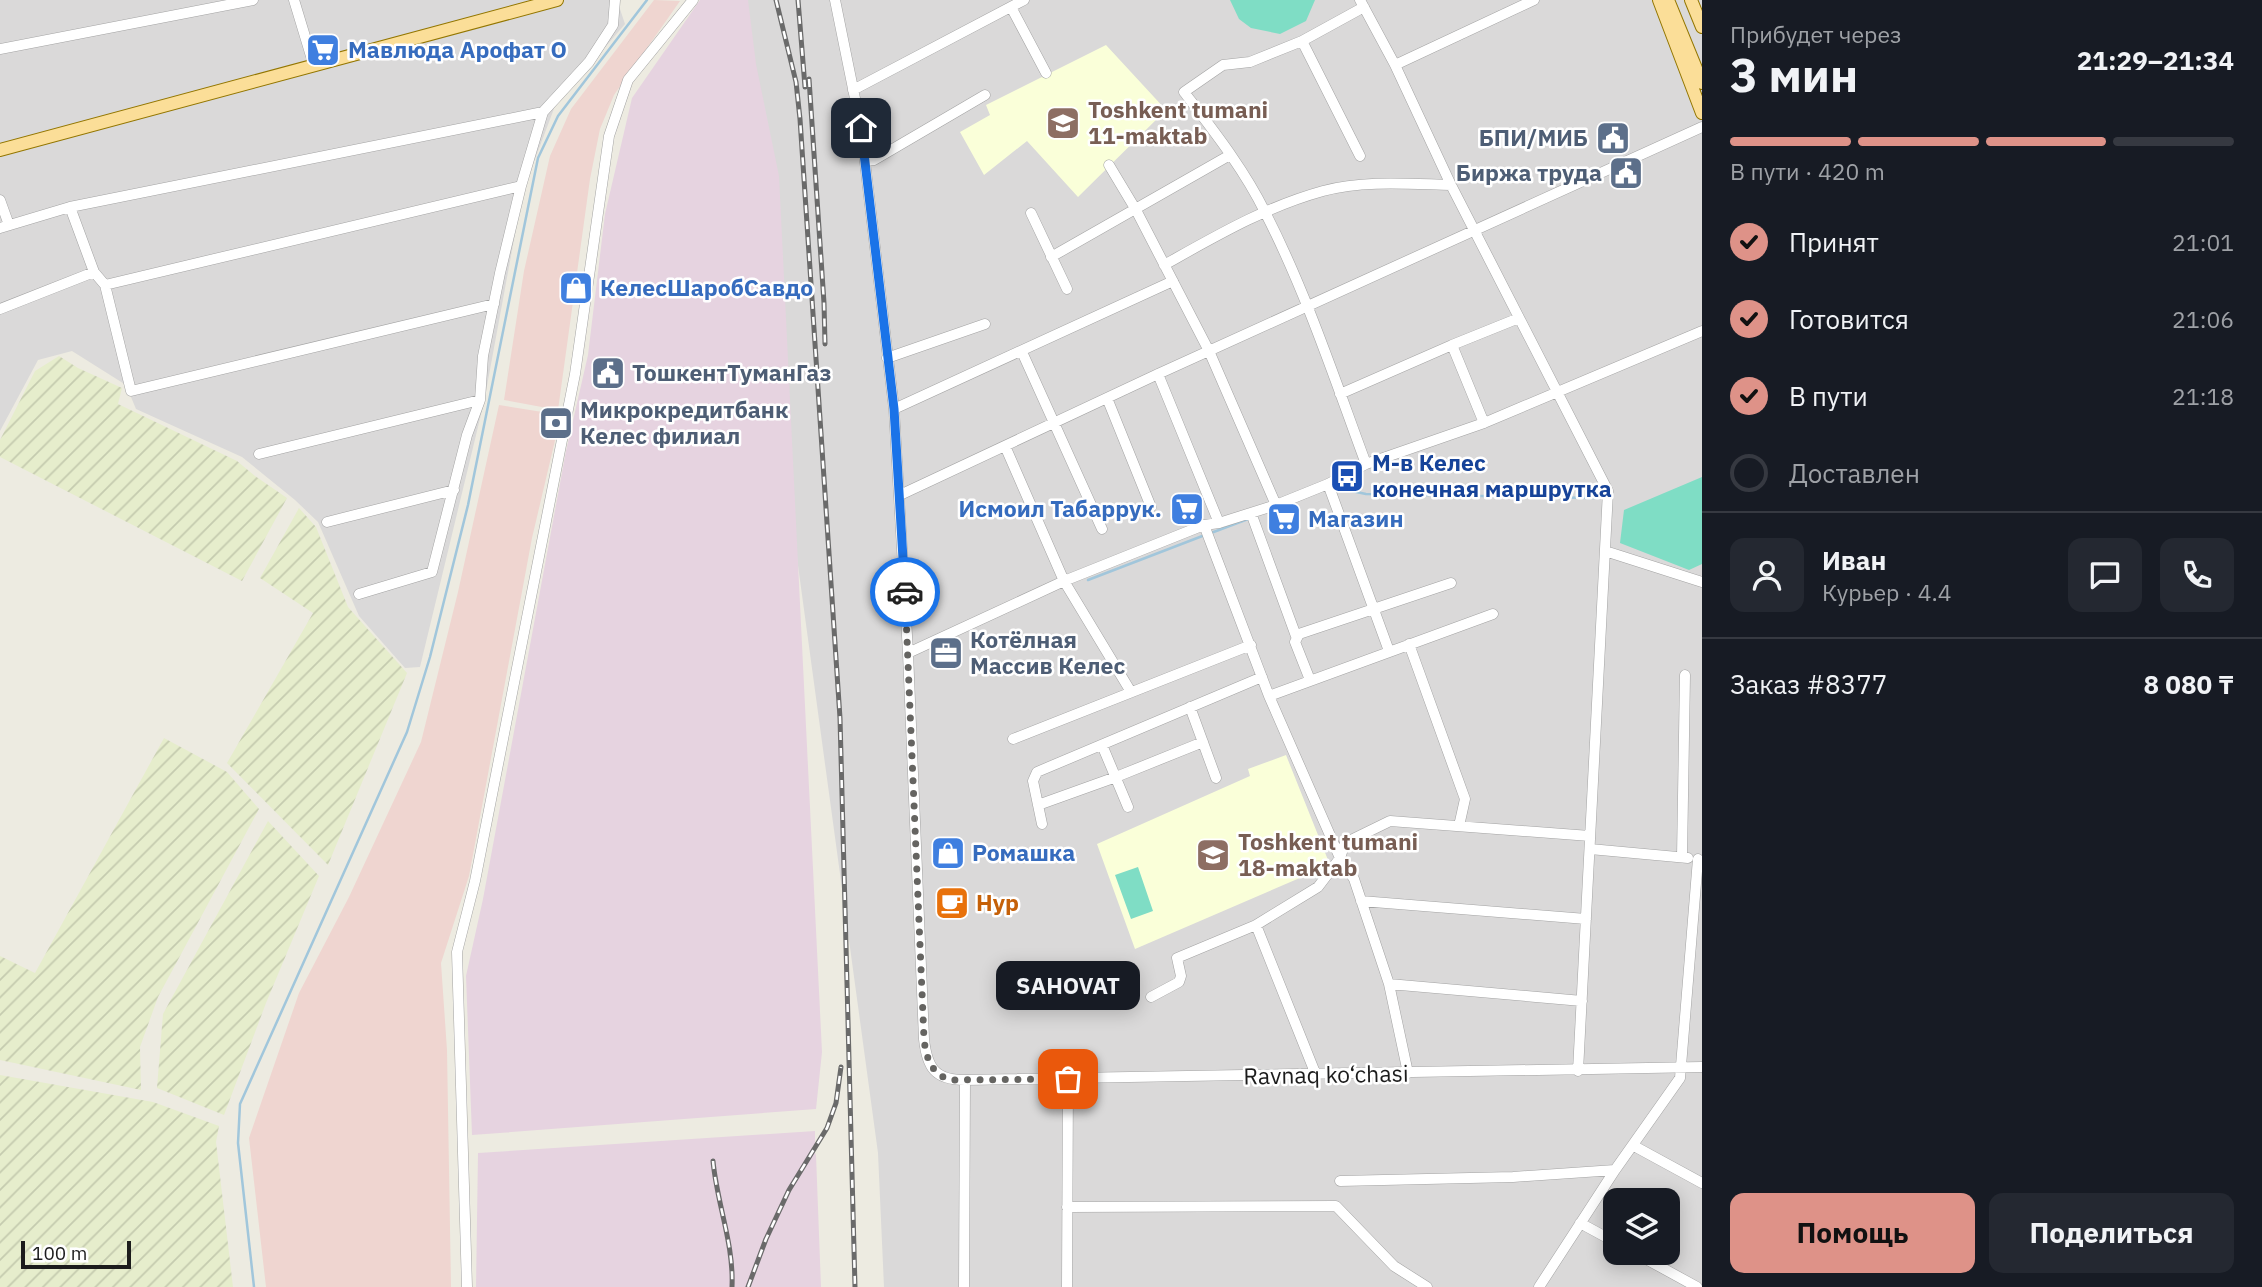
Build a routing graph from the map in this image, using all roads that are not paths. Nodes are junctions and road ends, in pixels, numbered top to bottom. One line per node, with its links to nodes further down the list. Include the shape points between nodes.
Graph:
1 (253, 0): 17 (street)
2 (294, 0): 20 (street)
3 (557, 0): 20 (main road)
4 (615, 0): 25 (street, via 613,25 589,62)
5 (693, 0): 132 (street, via 628,80 609,136 575,374 457,952)
6 (835, 0): 23 (street)
7 (1024, 0): 14 (street)
8 (1534, 0): 18 (street)
9 (1659, 0): 26 (main road)
10 (1668, 0): 22 (main road)
11 (1675, 0): 19 (main road)
12 (1691, 0): 15 (main road)
13 (1362, 3): 16 (street); 18 (street)
14 (1011, 7): 21 (street); 23 (street)
15 (1702, 27)
16 (1302, 41): 29 (street, via 1250,62 1223,65 1185,92); 30 (street)
17 (0, 48)
18 (1395, 65): 33 (street)
19 (1702, 65)
20 (314, 66): 28 (main road)
21 (1046, 73)
22 (1702, 83)
23 (853, 90): 31 (street)
24 (985, 95): 31 (street)
25 (543, 112): 34 (street); 36 (street)
26 (1702, 113)
27 (1702, 127): 41 (street)
28 (0, 150)
29 (1230, 155): 37 (street); 38 (street)
30 (1360, 156)
31 (865, 161): 57 (street)
32 (1109, 165): 37 (street)
33 (1451, 185): 38 (street, via 1378,184 1325,190); 41 (street)
34 (521, 186): 46 (street); 48 (street)
35 (0, 200): 40 (street)
36 (70, 207): 40 (street); 44 (street)
37 (1136, 210): 42 (street); 43 (street)
38 (1264, 210): 43 (street); 49 (street)
39 (1031, 213): 42 (street)
40 (5, 227)
41 (1475, 231): 49 (street); 51 (street)
42 (1051, 257): 47 (street)
43 (1164, 265): 45 (street)
44 (94, 272): 46 (street); 50 (street)
45 (1173, 281): 55 (street); 56 (street)
46 (105, 285): 48 (street, via 131,391)
47 (1067, 289)
48 (494, 304): 62 (street)
49 (1307, 306): 55 (street); 60 (street)
50 (0, 309)
51 (1519, 318): 54 (street); 59 (street)
52 (985, 324): 57 (street)
53 (1702, 331): 59 (street)
54 (1452, 345): 60 (street); 65 (street)
55 (1209, 351): 58 (street); 72 (street)
56 (1021, 352): 63 (street); 64 (street)
57 (887, 358): 63 (street)
58 (1158, 374): 61 (street); 76 (street)
59 (1558, 393): 65 (street); 79 (street, via 1608,491)
60 (1340, 394): 68 (street)
61 (1107, 398): 64 (street); 73 (street)
62 (480, 400): 67 (street); 70 (street)
63 (894, 409): 71 (street)
64 (1055, 422): 66 (street); 78 (street)
65 (1484, 423): 68 (street)
66 (1005, 446): 71 (street); 80 (street)
67 (259, 454)
68 (1366, 464): 69 (street)
69 (1328, 484): 72 (street); 84 (street)
70 (454, 490): 75 (street); 83 (street, via 432,572)
71 (900, 495): 90 (street)
72 (1276, 505): 74 (street)
73 (1151, 508)
74 (1251, 513): 76 (street); 86 (street)
75 (327, 522)
76 (1219, 523): 77 (street)
77 (1204, 525): 80 (street); 88 (street)
78 (1102, 529)
79 (1605, 551): 81 (street); 106 (street)
80 (1064, 581): 90 (street); 94 (street)
81 (1702, 582)
82 (1451, 583): 84 (street)
83 (359, 594)
84 (1372, 608): 86 (street); 89 (street)
85 (1493, 614): 87 (street)
86 (1296, 636): 93 (street)
87 (1409, 644): 89 (street); 105 (street, via 1465,799)
88 (1251, 645): 92 (street); 94 (street)
89 (1389, 651): 93 (street)
90 (908, 653): 123 (street, Ravnaq ko‘chasi, via 924,1045 932,1068 944,1078)
91 (1685, 674): 108 (street)
92 (1262, 677): 95 (street); 96 (street)
93 (1310, 680): 95 (street)
94 (1131, 692): 97 (street)
95 (1269, 696): 109 (street)
96 (1190, 707): 98 (street); 99 (street)
97 (1013, 738)
98 (1203, 742): 100 (street); 101 (street)
99 (1102, 745): 100 (street); 102 (street, via 1037,772 1033,781)
100 (1116, 777): 102 (street); 103 (street)
101 (1216, 778)
102 (1038, 805): 104 (street)
103 (1128, 807)
104 (1042, 824)
105 (1459, 826): 106 (street); 109 (street, via 1390,821 1345,844)
106 (1590, 836): 107 (street)
107 (1590, 849): 108 (street); 112 (street)
108 (1682, 857): 110 (street)
109 (1340, 858): 111 (street); 113 (street, via 1318,887)
110 (1700, 859): 117 (street)
111 (1361, 901): 112 (street); 114 (street)
112 (1586, 919): 116 (street)
113 (1256, 925): 115 (street, via 1177,958 1179,982); 121 (street)
114 (1388, 984): 116 (street); 120 (street)
115 (1151, 997)
116 (1582, 1001): 119 (street)
117 (1683, 1067): 118 (street, Ravnaq ko‘chasi); 119 (street, Ravnaq ko‘chasi); 124 (street)
118 (1702, 1067)
119 (1578, 1071): 120 (street, Ravnaq ko‘chasi)
120 (1408, 1073): 121 (street, Ravnaq ko‘chasi)
121 (1316, 1075): 122 (street, Ravnaq ko‘chasi)
122 (1068, 1079): 123 (street, Ravnaq ko‘chasi); 128 (street)
123 (965, 1080): 133 (street)
124 (1634, 1146): 125 (street); 127 (street)
125 (1615, 1170): 126 (street); 129 (street)
126 (1340, 1181)
127 (1702, 1183)
128 (1068, 1207): 134 (street); 135 (street, via 1336,1206 1394,1266)
129 (1580, 1223): 130 (street); 136 (street)
130 (1603, 1235)
131 (1657, 1265): 137 (street)
132 (467, 1287)
133 (964, 1287)
134 (1067, 1287)
135 (1427, 1287)
136 (1539, 1287)
137 (1697, 1287)

